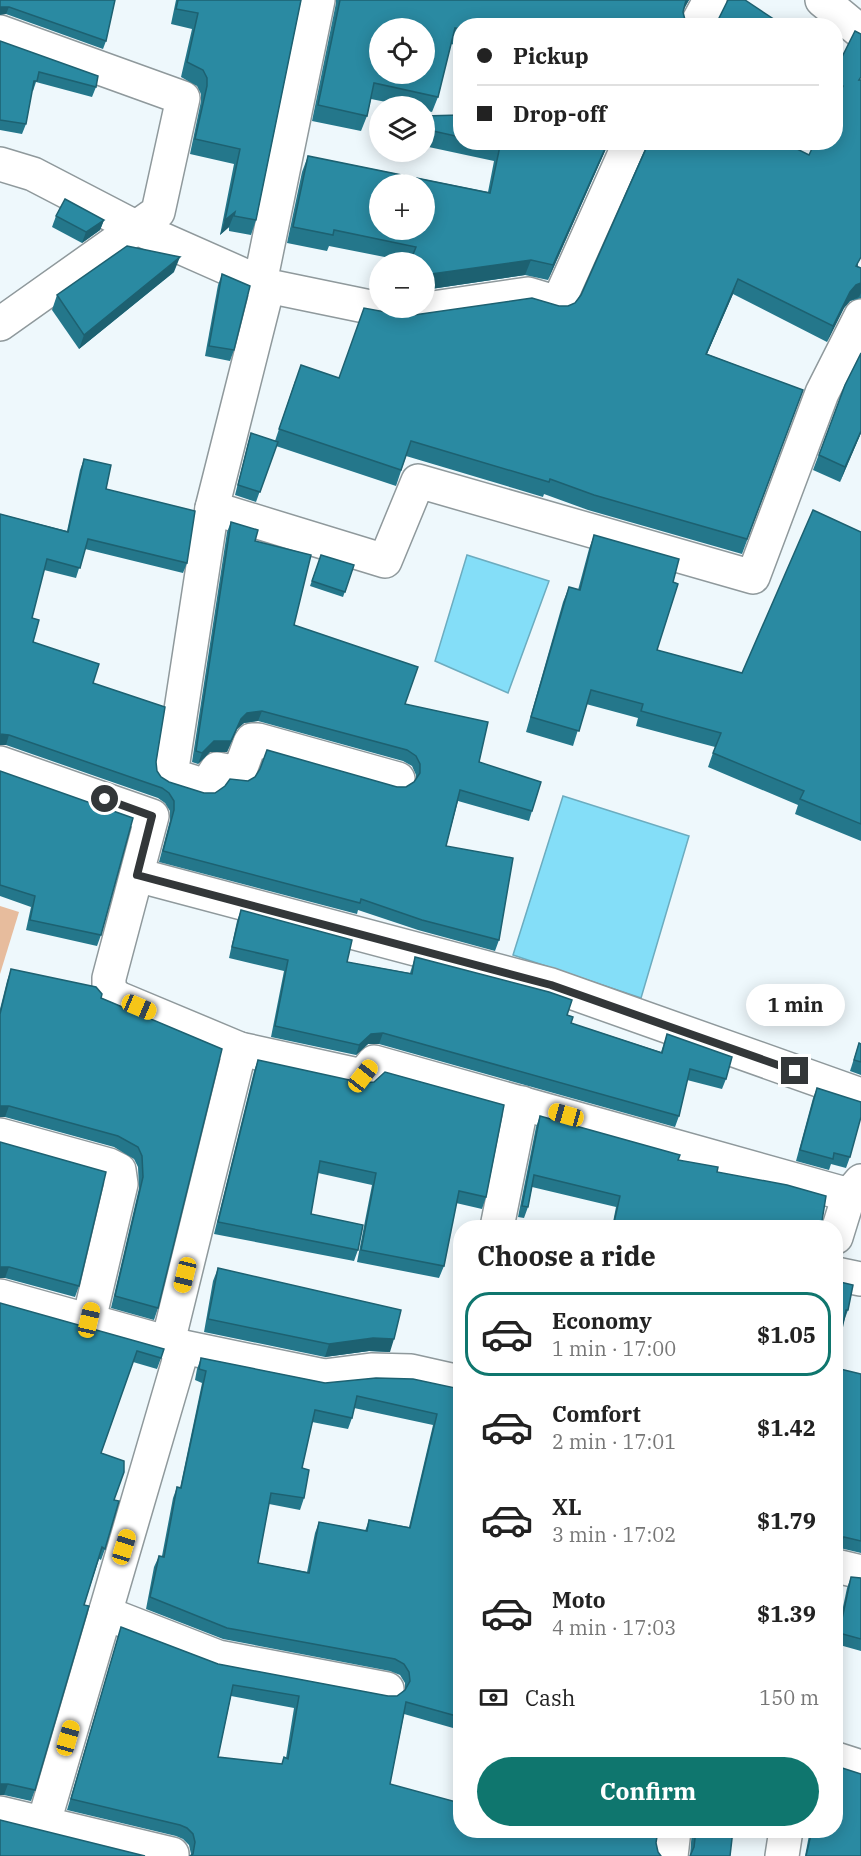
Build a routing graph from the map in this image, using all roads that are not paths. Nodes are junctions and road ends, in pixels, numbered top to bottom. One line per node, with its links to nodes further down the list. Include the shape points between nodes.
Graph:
1 (318, 0): 10 (street)
2 (710, 0): 4 (street)
3 (822, 0): 6 (street)
4 (700, 18)
5 (0, 32): 9 (street, via 183,98 158,212)
6 (861, 32)
7 (626, 150): 10 (street, via 558,303 528,294 399,313)
8 (0, 164): 9 (street, via 33,174)
9 (136, 228): 10 (street); 12 (street)
10 (264, 284): 13 (street)
11 (861, 316): 13 (street, via 822,393 753,577 418,481 385,561)
12 (0, 324)
13 (212, 508): 15 (street, via 171,775 206,786 217,769 239,773 250,743 258,740)
14 (0, 763): 16 (street, via 152,816)
15 (398, 779)
16 (137, 875): 17 (street, via 109,990 118,998); 18 (street, via 551,985)
17 (240, 1049): 19 (street, via 363,1076 374,1062); 28 (street)
18 (861, 1095)
19 (522, 1103): 21 (street); 22 (street)
20 (0, 1135): 27 (street, via 119,1170 121,1184)
21 (855, 1188): 23 (street)
22 (498, 1220)
23 (843, 1220)
24 (843, 1275): 25 (street)
25 (861, 1279)
26 (0, 1296): 27 (street)
27 (89, 1320): 28 (street)
28 (175, 1345): 29 (street, via 324,1376 372,1370 411,1371); 32 (street)
29 (453, 1380)
30 (843, 1568): 31 (street)
31 (861, 1572)
32 (105, 1613): 33 (street, via 218,1657); 37 (street)
33 (387, 1689)
34 (843, 1761): 35 (street)
35 (861, 1767)
36 (0, 1813): 37 (street)
37 (44, 1822): 40 (street)
38 (673, 1838): 41 (street)
39 (785, 1838): 42 (street)
40 (172, 1856)
41 (670, 1856)
42 (782, 1856)

